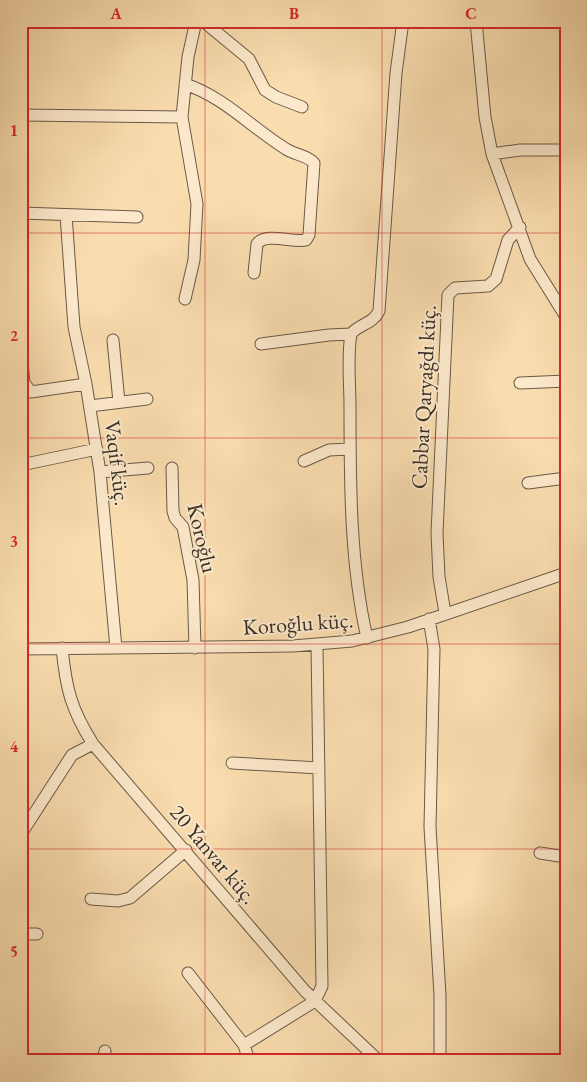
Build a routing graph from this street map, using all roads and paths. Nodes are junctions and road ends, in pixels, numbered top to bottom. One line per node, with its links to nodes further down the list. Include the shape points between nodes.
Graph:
1 (196, 21): 5 (street)
2 (203, 21): 6 (street, via 249,59 265,90)
3 (403, 21): 18 (street, via 396,73 378,311 372,320)
4 (476, 21): 10 (street, via 485,117)
5 (185, 84): 8 (street); 15 (street, via 198,88 236,111 287,150 310,158 314,163 309,235 306,240 259,241)
6 (302, 107)
7 (21, 115): 8 (street)
8 (182, 117): 16 (street, via 197,204 194,260)
9 (566, 150): 10 (street)
10 (492, 154): 14 (street)
11 (21, 213): 12 (street)
12 (66, 215): 13 (street); 25 (street, Vaqif küç., via 74,327)
13 (137, 216)
14 (520, 227): 17 (street, via 530,259); 39 (street, Cabbar Qaryağdı küç., via 508,240 492,283 455,288 448,295 437,534 439,578)
15 (254, 273)
16 (185, 299)
17 (566, 317)
18 (351, 334): 20 (street); 30 (street)
19 (113, 340): 27 (street)
20 (261, 344)
21 (21, 350): 22 (street)
22 (22, 370): 25 (street, via 26,389 31,392)
23 (566, 381): 24 (street)
24 (520, 383)
25 (86, 384): 28 (street, Vaqif küç.)
26 (147, 399): 27 (street)
27 (118, 402): 28 (street)
28 (90, 406): 29 (street, Vaqif küç.)
29 (97, 449): 32 (street); 35 (street, Vaqif küç.)
30 (350, 449): 31 (street, via 329,450); 41 (street, via 358,575)
31 (304, 461)
32 (21, 464)
33 (148, 468): 35 (street)
34 (172, 468): 45 (street, Koroğlu, via 173,512 182,527 193,580)
35 (100, 472): 44 (street, Vaqif küç.)
36 (566, 478): 37 (street)
37 (528, 483)
38 (566, 573): 39 (street, Koroğlu küç.)
39 (446, 613): 40 (street, Koroğlu küç.)
40 (429, 619): 41 (street, Koroğlu küç.); 62 (street, via 434,649 430,827 440,995)
41 (367, 638): 42 (street, Koroğlu küç.)
42 (317, 645): 45 (street, Koroğlu küç.); 49 (street)
43 (62, 648): 44 (street, Koroğlu küç.); 46 (street, Koroğlu küç.); 47 (street, 20 Yanvar küç., via 71,700)
44 (116, 648): 45 (street, Koroğlu küç.)
45 (195, 648)
46 (21, 649)
47 (93, 744): 50 (street, via 72,755); 51 (street, 20 Yanvar küç.)
48 (232, 763): 49 (street)
49 (319, 768): 58 (street, via 322,986)
50 (21, 834)
51 (186, 850): 54 (street, via 130,898 118,901); 58 (street, 20 Yanvar küç.)
52 (540, 853): 53 (street)
53 (566, 857)
54 (91, 899)
55 (21, 934): 56 (street)
56 (37, 934)
57 (188, 973): 59 (street)
58 (314, 1001): 59 (street); 61 (street, 20 Yanvar küç.)
59 (244, 1045): 60 (street)
60 (249, 1061)
61 (379, 1061)
62 (440, 1061)

